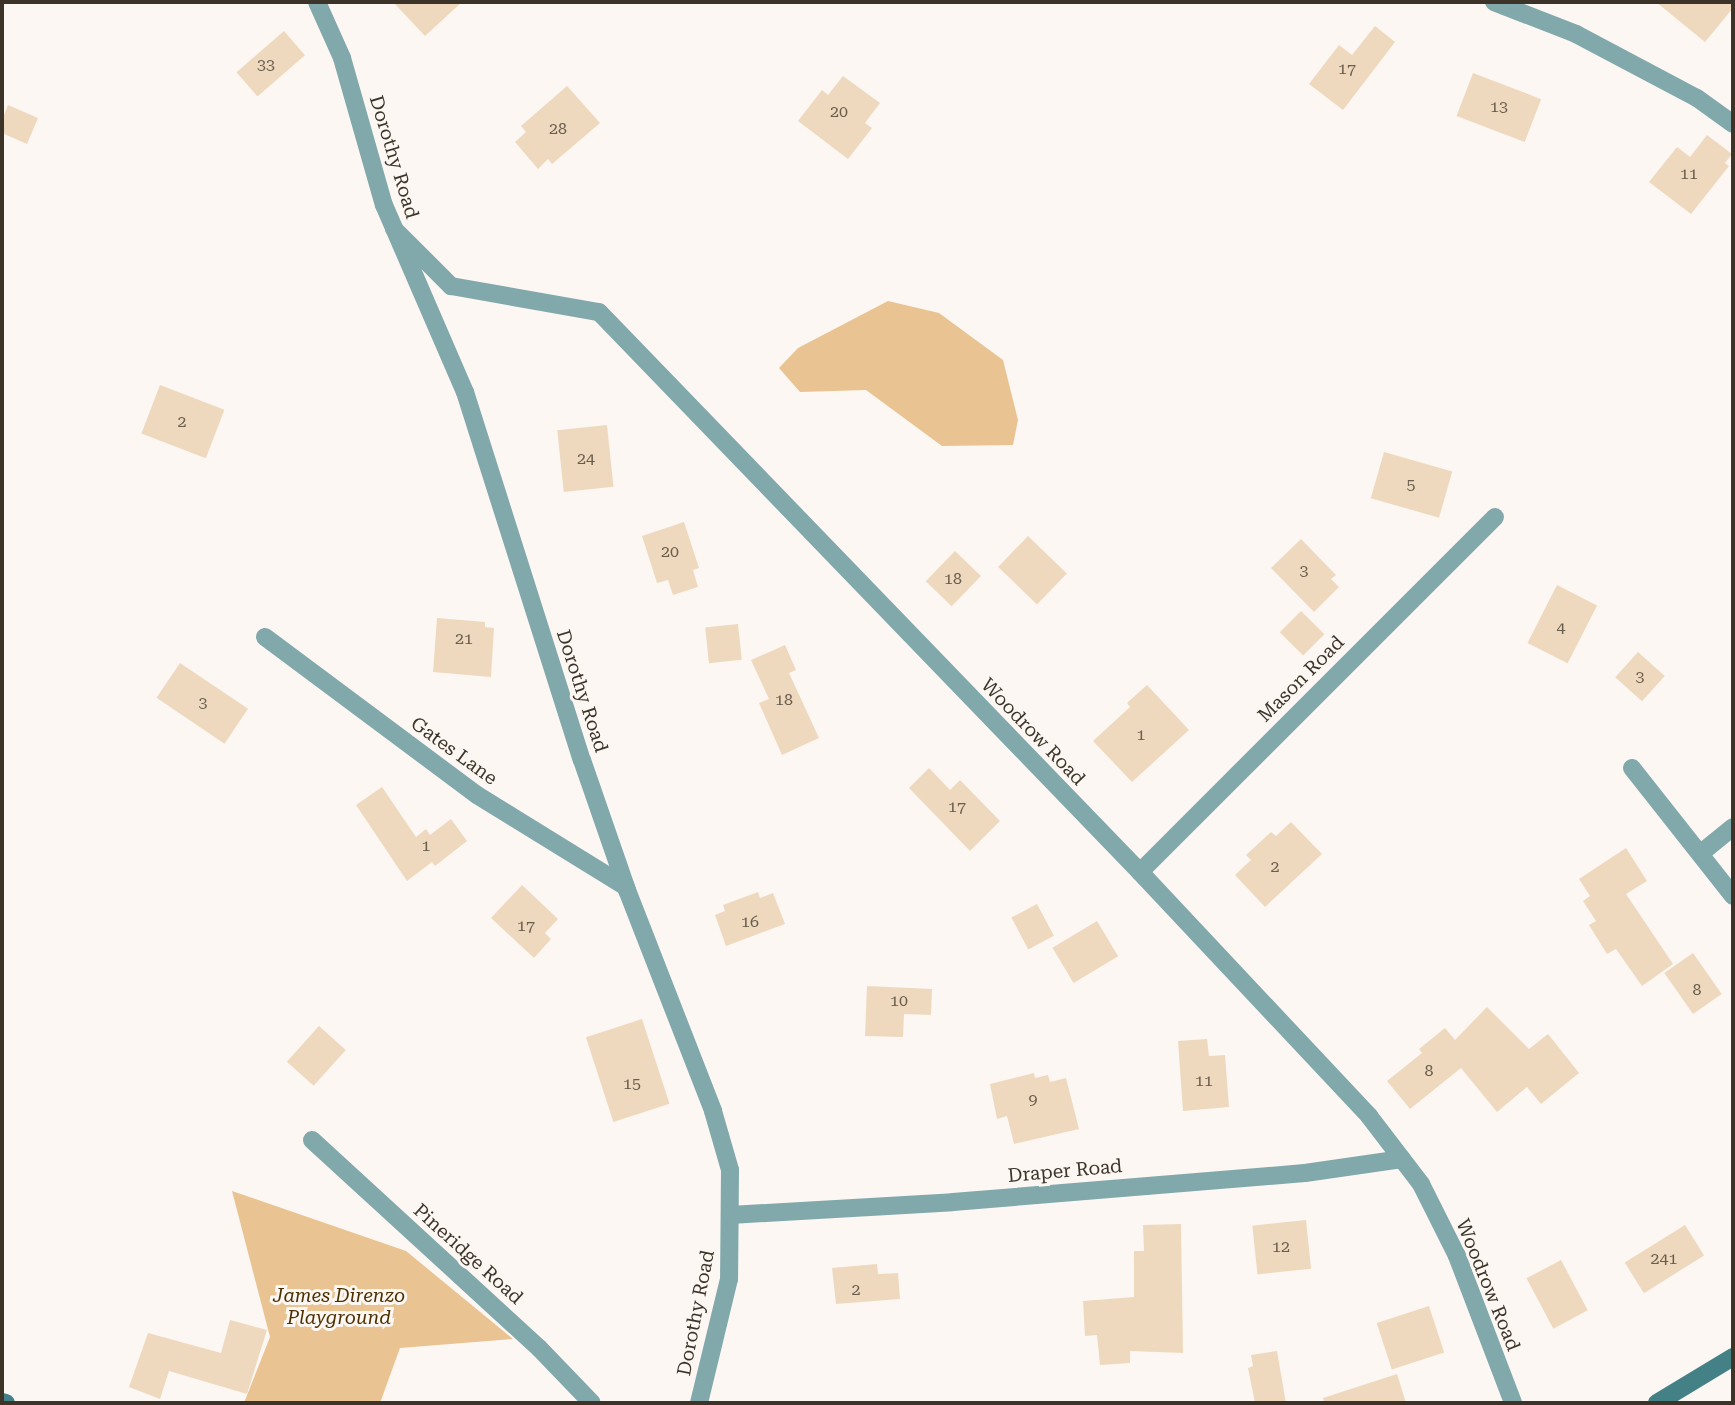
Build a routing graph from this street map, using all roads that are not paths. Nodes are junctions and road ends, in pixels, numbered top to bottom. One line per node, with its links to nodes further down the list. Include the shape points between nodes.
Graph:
1 (317, 2): 4 (street, Dorothy Road, via 342,58)
2 (1494, 2): 3 (street, via 1588,40 1697,98)
3 (1733, 124)
4 (394, 229): 10 (street, Woodrow Road, via 451,286 599,312); 11 (street, Dorothy Road, via 465,392)
5 (1495, 517): 10 (street, Mason Road)
6 (264, 637): 11 (street, Gates Lane, via 477,795)
7 (1632, 768): 9 (street)
8 (1733, 827): 9 (street)
9 (1702, 853): 12 (street)
10 (1140, 872): 14 (street, Woodrow Road, via 1369,1116)
11 (626, 887): 15 (street, Dorothy Road, via 713,1111 730,1170)
12 (1733, 896)
13 (312, 1140): 17 (street, Pineridge Road, via 539,1348)
14 (1402, 1159): 15 (street, Draper Road, via 1305,1173); 19 (street, Woodrow Road, via 1421,1184 1457,1256)
15 (730, 1215): 18 (street, Dorothy Road, via 729,1279)
16 (1733, 1357): 20 (main road)
17 (592, 1403)
18 (699, 1403)
19 (1513, 1403)
20 (1657, 1403)

